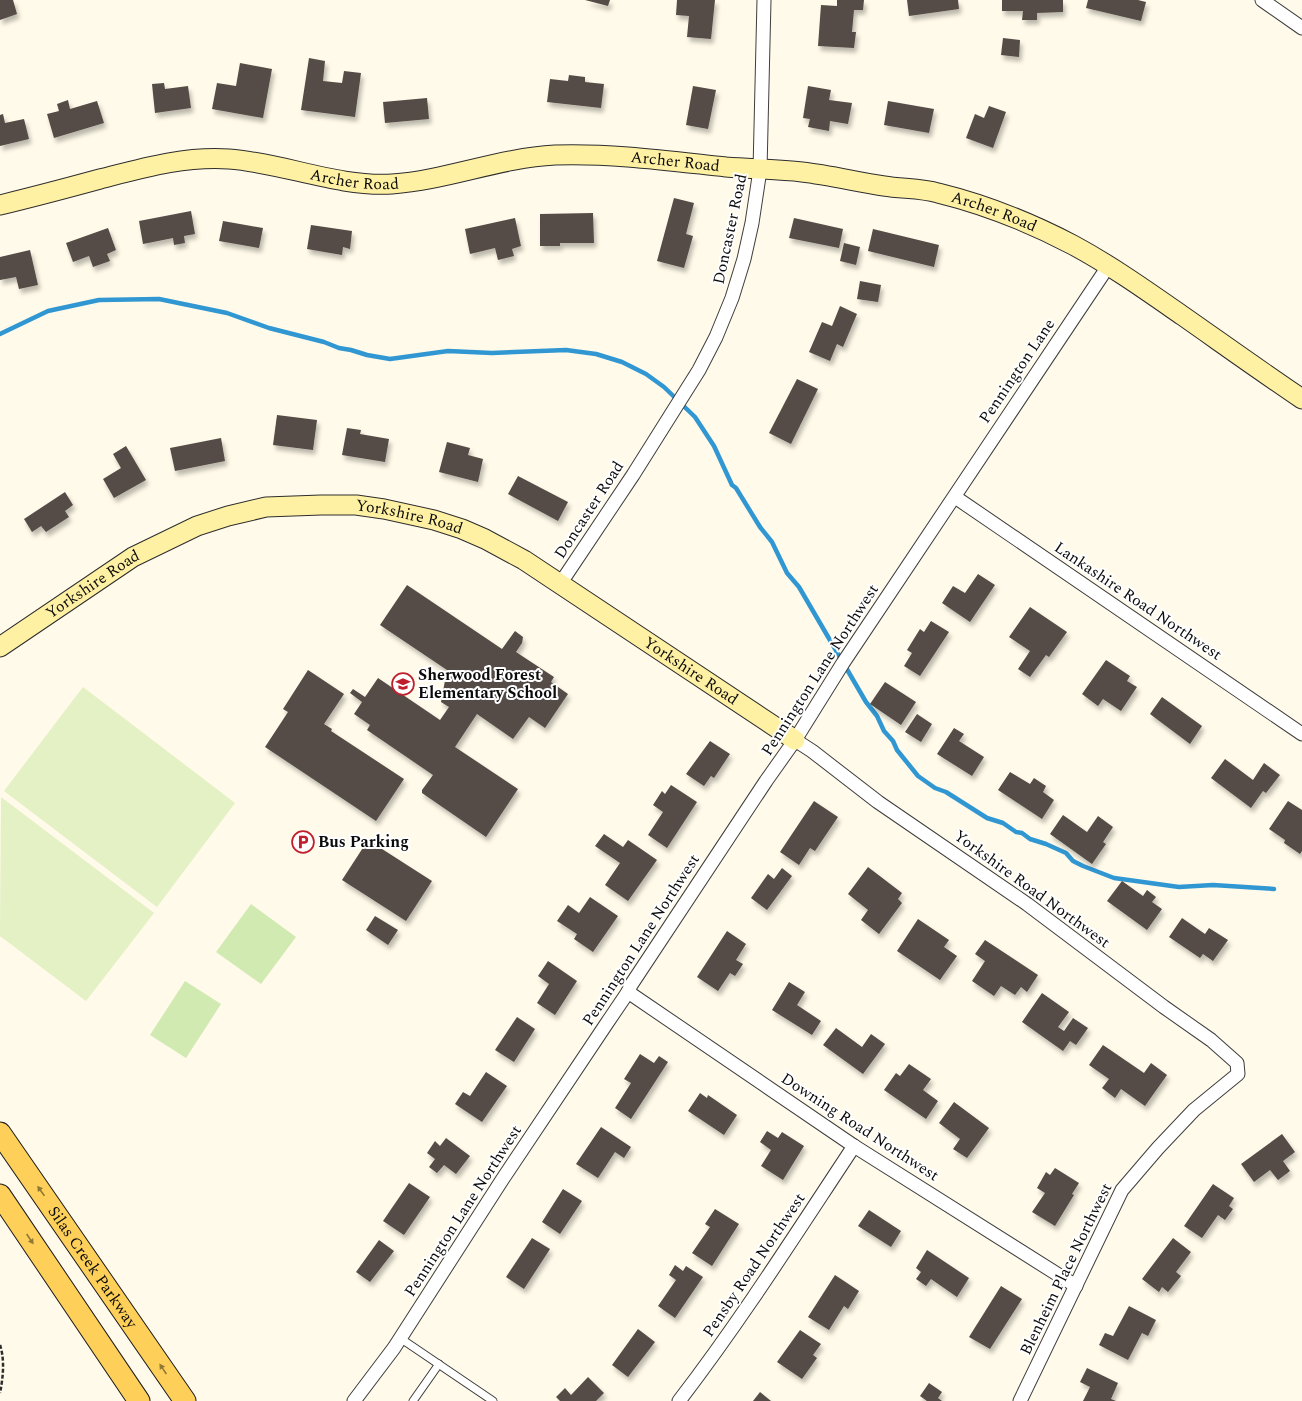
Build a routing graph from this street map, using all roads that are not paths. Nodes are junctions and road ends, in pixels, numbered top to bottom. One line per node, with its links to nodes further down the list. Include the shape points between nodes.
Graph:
1 (764, 0): 4 (street, Doncaster Road)
2 (1262, 0): 3 (street)
3 (1302, 28)
4 (760, 170): 5 (street, Archer Road, via 652,159 552,155 502,162 416,182 367,184 340,181 265,164 228,159 191,159 148,166); 6 (street, Archer Road, via 802,172 935,192 978,205 1025,224); 9 (street, Doncaster Road, via 744,259 716,337 688,388)
5 (0, 205)
6 (1109, 265): 7 (street, Archer Road); 8 (street, Pennington Lane)
7 (1302, 399)
8 (955, 496): 11 (street, Lankashire Road Northwest); 12 (street, Pennington Lane Northwest, via 843,663)
9 (560, 584): 10 (street, Yorkshire Road, via 485,538 434,520 370,506 266,507 196,526 132,557); 12 (street, Yorkshire Road)
10 (0, 647)
11 (1302, 734)
12 (795, 740): 13 (street, Pennington Lane Northwest); 14 (street, Yorkshire Road Northwest, via 878,802 1027,904 1211,1040 1237,1063)
13 (628, 992): 16 (street, Downing Road Northwest); 19 (street, Pennington Lane Northwest)
14 (1238, 1074): 18 (street, Blenheim Place Northwest, via 1194,1110 1122,1190)
15 (0, 1132): 22 (main road, Silas Creek Parkway, one-way to 15)
16 (854, 1146): 18 (street, Downing Road Northwest); 26 (street, Pensby Road Northwest, via 739,1318)
17 (0, 1195): 21 (main road, one-way to 21)
18 (1076, 1286): 27 (street, Blenheim Place Northwest)
19 (400, 1338): 20 (lane); 23 (street, Pennington Lane Northwest)
20 (439, 1364): 24 (lane); 25 (lane)
21 (139, 1401)
22 (185, 1401)
23 (354, 1401)
24 (413, 1401)
25 (493, 1401)
26 (679, 1401)
27 (1020, 1401)

